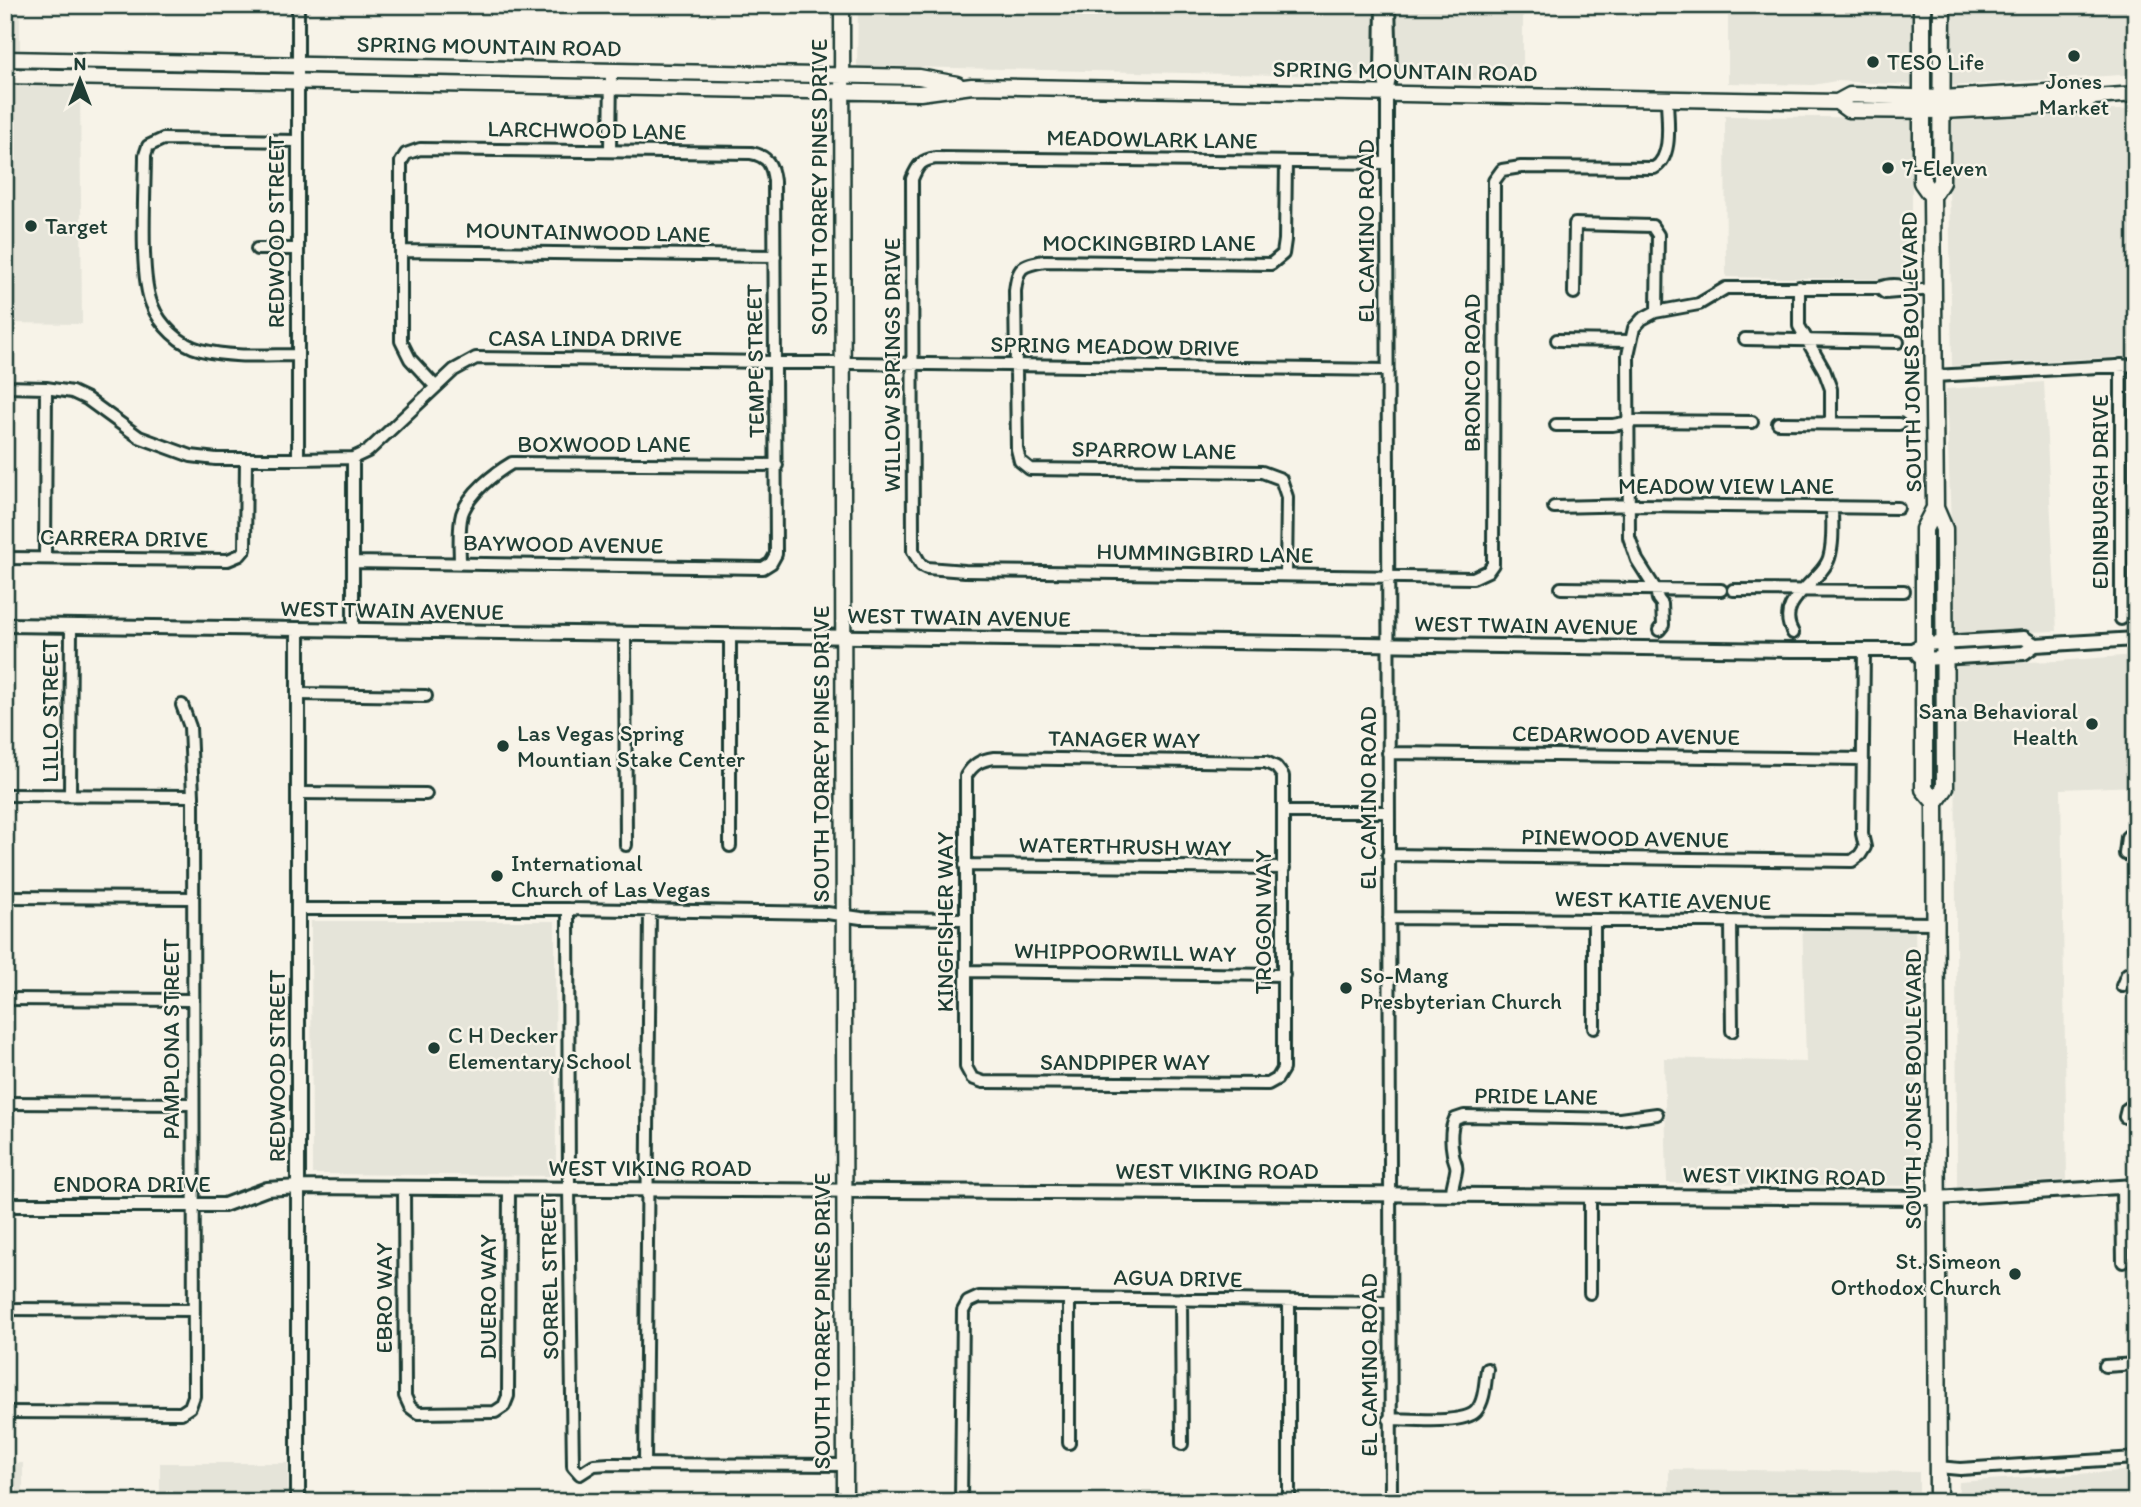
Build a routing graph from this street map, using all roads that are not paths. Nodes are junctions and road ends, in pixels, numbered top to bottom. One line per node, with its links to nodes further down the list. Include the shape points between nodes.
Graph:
1 (298, 5): 9 (street, REDWOOD STREET)
2 (842, 5): 13 (main road, SOUTH TORREY PINES DRIVE)
3 (1382, 5): 19 (street, EL CAMINO ROAD, via 1381,72)
4 (1389, 5): 19 (street, EL CAMINO ROAD, via 1391,72)
5 (1922, 5): 22 (main road, SOUTH JONES BOULEVARD)
6 (1942, 5): 23 (main road, SOUTH JONES BOULEVARD)
7 (6, 59): 8 (main road, SPRING MOUNTAIN ROAD); 10 (main road)
8 (133, 61): 9 (main road, SPRING MOUNTAIN ROAD); 14 (main road, via 75,71)
9 (297, 65): 11 (main road, SPRING MOUNTAIN ROAD); 15 (street, REDWOOD STREET)
10 (5, 67)
11 (611, 71): 13 (main road, SPRING MOUNTAIN ROAD); 17 (street)
12 (5, 76): 14 (main road, SPRING MOUNTAIN ROAD)
13 (842, 76): 16 (main road, SPRING MOUNTAIN ROAD, via 919,77); 18 (main road, SOUTH TORREY PINES DRIVE)
14 (72, 77): 15 (main road, SPRING MOUNTAIN ROAD)
15 (297, 81): 17 (main road, SPRING MOUNTAIN ROAD); 24 (street, REDWOOD STREET)
16 (972, 86): 18 (main road, SPRING MOUNTAIN ROAD, via 920,93); 19 (main road, SPRING MOUNTAIN ROAD)
17 (611, 87): 18 (main road, SPRING MOUNTAIN ROAD); 25 (street)
18 (842, 91): 46 (main road, SOUTH TORREY PINES DRIVE)
19 (1387, 94): 21 (main road, SPRING MOUNTAIN ROAD); 28 (street, EL CAMINO ROAD)
20 (2136, 94): 23 (main road, SPRING MOUNTAIN ROAD, via 2095,97 2081,90)
21 (1667, 99): 22 (main road, SPRING MOUNTAIN ROAD, via 1836,102 1848,110); 77 (street, BRONCO ROAD, via 1667,142 1663,160 1654,168 1521,167 1497,175 1493,198 1493,564)
22 (1922, 104): 23 (main road, SPRING MOUNTAIN ROAD); 30 (main road, SOUTH JONES BOULEVARD, via 1922,182)
23 (1942, 105): 30 (main road, SOUTH JONES BOULEVARD, via 1941,182)
24 (297, 141): 32 (street, REDWOOD STREET); 44 (street, via 163,139 148,146 145,155 146,270 152,306 166,327 198,350 225,355)
25 (610, 151): 26 (street, LARCHWOOD LANE, via 751,153); 33 (street, LARCHWOOD LANE, via 420,149 406,154 401,162)
26 (767, 160): 34 (street, TEMPE STREET, via 774,181)
27 (1286, 162): 28 (street, MEADOWLARK LANE); 29 (street, MEADOWLARK LANE, via 936,158); 50 (street, MOCKINGBIRD LANE, via 1283,254 1271,264 1026,264 1015,291)
28 (1387, 163): 51 (street, EL CAMINO ROAD)
29 (918, 165): 47 (street, WILLOW SPRINGS DRIVE, via 912,179)
30 (1932, 196): 36 (main road, SOUTH JONES BOULEVARD)
31 (257, 248): 32 (street)
32 (297, 249): 44 (street, REDWOOD STREET)
33 (401, 251): 34 (street, MOUNTAINWOOD LANE); 54 (street, via 401,341 410,359)
34 (775, 256): 45 (street, TEMPE STREET)
35 (1799, 287): 36 (street, via 1879,288 1885,293); 38 (street, via 1726,288 1699,304); 41 (street, via 1799,327)
36 (1933, 289): 52 (main road, SOUTH JONES BOULEVARD)
37 (1574, 293): 38 (street, via 1575,224 1653,226 1658,235)
38 (1657, 311): 42 (street, via 1642,318)
39 (1745, 339): 41 (street)
40 (1557, 340): 42 (street)
41 (1806, 340): 43 (street); 59 (street, via 1831,388)
42 (1630, 341): 56 (street)
43 (1898, 342)
44 (297, 355): 64 (street, REDWOOD STREET)
45 (775, 361): 46 (street, CASA LINDA DRIVE); 54 (street, CASA LINDA DRIVE, via 476,358); 65 (street, TEMPE STREET)
46 (842, 363): 47 (street, SPRING MEADOW DRIVE); 91 (main road, SOUTH TORREY PINES DRIVE)
47 (912, 364): 50 (street, SPRING MEADOW DRIVE); 76 (street, WILLOW SPRINGS DRIVE, via 913,551)
48 (2121, 365): 49 (street); 52 (street); 84 (street, EDINBURGH DRIVE)
49 (2136, 365)
50 (1016, 366): 51 (street, SPRING MEADOW DRIVE); 78 (street, SPARROW LANE, via 1017,449 1025,466 1262,472 1281,479 1287,497)
51 (1388, 370): 79 (street, EL CAMINO ROAD)
52 (1934, 376): 70 (main road, SOUTH JONES BOULEVARD)
53 (5, 387): 55 (street)
54 (436, 387): 62 (street, CASA LINDA DRIVE, via 368,451)
55 (46, 388): 63 (street, via 87,399 139,437 166,449 191,456); 72 (street)
56 (1627, 422): 57 (street); 61 (street); 66 (street)
57 (1752, 422)
58 (1778, 423): 59 (street)
59 (1831, 423): 60 (street)
60 (1899, 424)
61 (1556, 425)
62 (353, 457): 64 (street); 73 (street)
63 (246, 459): 64 (street); 72 (street, CARRERA DRIVE, via 245,549 240,555 228,560)
64 (298, 459)
65 (777, 466): 74 (street, TEMPE STREET, via 776,554); 75 (street, BOXWOOD LANE, via 512,463 471,498 463,511)
66 (1629, 506): 67 (street, MEADOW VIEW LANE); 68 (street, MEADOW VIEW LANE); 83 (street, via 1629,537)
67 (1554, 507)
68 (1832, 507): 69 (street, MEADOW VIEW LANE); 81 (street, via 1828,561)
69 (1898, 508)
70 (1935, 508): 97 (main road, SOUTH JONES BOULEVARD, via 1924,529); 98 (main road, SOUTH JONES BOULEVARD, via 1944,529)
71 (5, 558): 72 (street, CARRERA DRIVE)
72 (45, 558)
73 (353, 562): 75 (street, BAYWOOD AVENUE); 88 (street)
74 (771, 563): 75 (street, BAYWOOD AVENUE, via 763,568)
75 (460, 564)
76 (921, 565): 78 (street, HUMMINGBIRD LANE, via 965,570)
77 (1489, 571): 79 (street, HUMMINGBIRD LANE, via 1473,578)
78 (1286, 575): 79 (street, HUMMINGBIRD LANE)
79 (1388, 577): 93 (street, EL CAMINO ROAD)
80 (1561, 588): 83 (street)
81 (1801, 591): 82 (street); 83 (street); 95 (street, via 1794,603)
82 (1904, 591)
83 (1657, 594): 94 (street, via 1663,612)
84 (2121, 619)
85 (5, 625): 86 (street, WEST TWAIN AVENUE)
86 (71, 626): 87 (street, WEST TWAIN AVENUE); 109 (street, LILLO STREET)
87 (298, 629): 88 (street, WEST TWAIN AVENUE); 99 (street, REDWOOD STREET)
88 (353, 630): 89 (street, WEST TWAIN AVENUE)
89 (625, 634): 90 (street, WEST TWAIN AVENUE); 115 (street)
90 (730, 635): 91 (street, WEST TWAIN AVENUE); 116 (street)
91 (843, 636): 93 (street, WEST TWAIN AVENUE); 126 (main road, SOUTH TORREY PINES DRIVE)
92 (2136, 639): 98 (street, WEST TWAIN AVENUE, via 2035,645 2025,653)
93 (1389, 645): 94 (street, WEST TWAIN AVENUE); 102 (street, EL CAMINO ROAD)
94 (1659, 648): 95 (street, WEST TWAIN AVENUE)
95 (1793, 650): 96 (street, WEST TWAIN AVENUE)
96 (1864, 650): 97 (street, WEST TWAIN AVENUE); 103 (street)
97 (1920, 651): 98 (street, WEST TWAIN AVENUE); 111 (main road, SOUTH JONES BOULEVARD, via 1924,789)
98 (1944, 651): 111 (main road, SOUTH JONES BOULEVARD, via 1945,788)
99 (298, 694): 100 (street); 106 (street, REDWOOD STREET)
100 (426, 696)
101 (182, 705): 110 (street, PAMPLONA STREET, via 190,727)
102 (1388, 753): 103 (street, CEDARWOOD AVENUE); 113 (street, EL CAMINO ROAD)
103 (1863, 759): 118 (street, PINEWOOD AVENUE, via 1865,847 1852,861)
104 (972, 766): 105 (street, TANAGER WAY, via 995,758 1266,762); 119 (street, KINGFISHER WAY, via 966,776)
105 (1276, 767): 112 (street, TROGON WAY, via 1283,776)
106 (298, 793): 107 (street); 123 (street, REDWOOD STREET)
107 (426, 794)
108 (5, 795): 109 (street)
109 (71, 795): 110 (street)
110 (193, 796): 122 (street, PAMPLONA STREET)
111 (1934, 802): 131 (main road, SOUTH JONES BOULEVARD)
112 (1283, 812): 113 (street); 120 (street, TROGON WAY)
113 (1388, 812): 118 (street, EL CAMINO ROAD)
114 (2136, 831): 117 (street, via 2127,837)
115 (626, 845)
116 (730, 846)
117 (2125, 854)
118 (1388, 855): 127 (street, EL CAMINO ROAD)
119 (965, 865): 120 (street, WATERTHRUSH WAY); 128 (street, KINGFISHER WAY)
120 (1284, 868): 134 (street, TROGON WAY)
121 (5, 897): 122 (street)
122 (192, 898): 137 (street, PAMPLONA STREET)
123 (298, 909): 124 (street); 147 (street, REDWOOD STREET)
124 (568, 909): 125 (street); 152 (street, SORREL STREET)
125 (650, 910): 126 (street); 153 (street)
126 (844, 915): 128 (street); 154 (main road, SOUTH TORREY PINES DRIVE)
127 (1389, 918): 129 (street, WEST KATIE AVENUE); 155 (street, EL CAMINO ROAD)
128 (965, 919): 133 (street, KINGFISHER WAY)
129 (1594, 920): 130 (street, WEST KATIE AVENUE); 138 (street)
130 (1731, 922): 131 (street, WEST KATIE AVENUE); 139 (street)
131 (1936, 923): 158 (main road, SOUTH JONES BOULEVARD)
132 (2136, 969): 135 (street, via 2127,974)
133 (965, 971): 134 (street, WHIPPOORWILL WAY); 140 (street, KINGFISHER WAY, via 966,1067)
134 (1284, 975): 141 (street, TROGON WAY, via 1283,1069)
135 (2122, 986)
136 (5, 999): 137 (street)
137 (192, 1000): 143 (street, PAMPLONA STREET)
138 (1594, 1028)
139 (1732, 1031)
140 (972, 1078): 141 (street, SANDPIPER WAY, via 983,1082 1254,1084)
141 (1277, 1079)
142 (5, 1103): 143 (street)
143 (193, 1104): 160 (street, PAMPLONA STREET)
144 (2136, 1104): 146 (street, via 2127,1109)
145 (1657, 1114): 156 (street, PRIDE LANE, via 1455,1119 1450,1128 1456,1163)
146 (2125, 1117)
147 (298, 1186): 149 (street, WEST VIKING ROAD); 160 (street, ENDORA DRIVE, via 267,1189 224,1205); 181 (street, REDWOOD STREET)
148 (2136, 1186): 150 (street, WEST VIKING ROAD)
149 (404, 1187): 151 (street, WEST VIKING ROAD); 172 (street, EBRO WAY, via 405,1396 410,1407 430,1413 495,1412)
150 (2122, 1187): 158 (street, WEST VIKING ROAD); 161 (street)
151 (509, 1188): 152 (street, WEST VIKING ROAD); 172 (street, DUERO WAY, via 509,1396)
152 (569, 1188): 153 (street, WEST VIKING ROAD); 178 (street, SORREL STREET, via 573,1466 580,1474 594,1465)
153 (649, 1189): 154 (street, WEST VIKING ROAD); 178 (street)
154 (844, 1189): 155 (street, WEST VIKING ROAD); 179 (main road, SOUTH TORREY PINES DRIVE)
155 (1390, 1193): 156 (street, WEST VIKING ROAD); 166 (street, EL CAMINO ROAD)
156 (1452, 1194): 157 (street, WEST VIKING ROAD)
157 (1590, 1195): 158 (street, WEST VIKING ROAD); 162 (street)
158 (1936, 1198): 180 (main road, SOUTH JONES BOULEVARD)
159 (5, 1205): 160 (street, ENDORA DRIVE)
160 (193, 1206): 168 (street, PAMPLONA STREET)
161 (2123, 1262)
162 (1590, 1293)
163 (1069, 1298): 164 (street, AGUA DRIVE); 175 (street); 183 (street, AGUA DRIVE, via 979,1297 963,1311)
164 (1181, 1299): 165 (street, AGUA DRIVE); 176 (street)
165 (1289, 1301): 166 (street, AGUA DRIVE); 184 (street)
166 (1389, 1301): 174 (street, EL CAMINO ROAD)
167 (5, 1309): 168 (street)
168 (194, 1310): 173 (street, PAMPLONA STREET, via 194,1396 190,1407 181,1413)
169 (2136, 1364): 170 (street)
170 (2105, 1366)
171 (1487, 1368): 174 (street, via 1480,1404 1464,1419)
172 (504, 1406)
173 (5, 1412)
174 (1389, 1419): 185 (street, EL CAMINO ROAD)
175 (1069, 1443)
176 (1182, 1444)
177 (2136, 1458): 180 (street)
178 (645, 1464): 179 (street)
179 (845, 1465): 182 (main road, SOUTH TORREY PINES DRIVE)
180 (1938, 1467): 186 (main road, SOUTH JONES BOULEVARD)
181 (298, 1502)
182 (845, 1502)
183 (961, 1502)
184 (1289, 1502)
185 (1391, 1502)
186 (1938, 1502)

